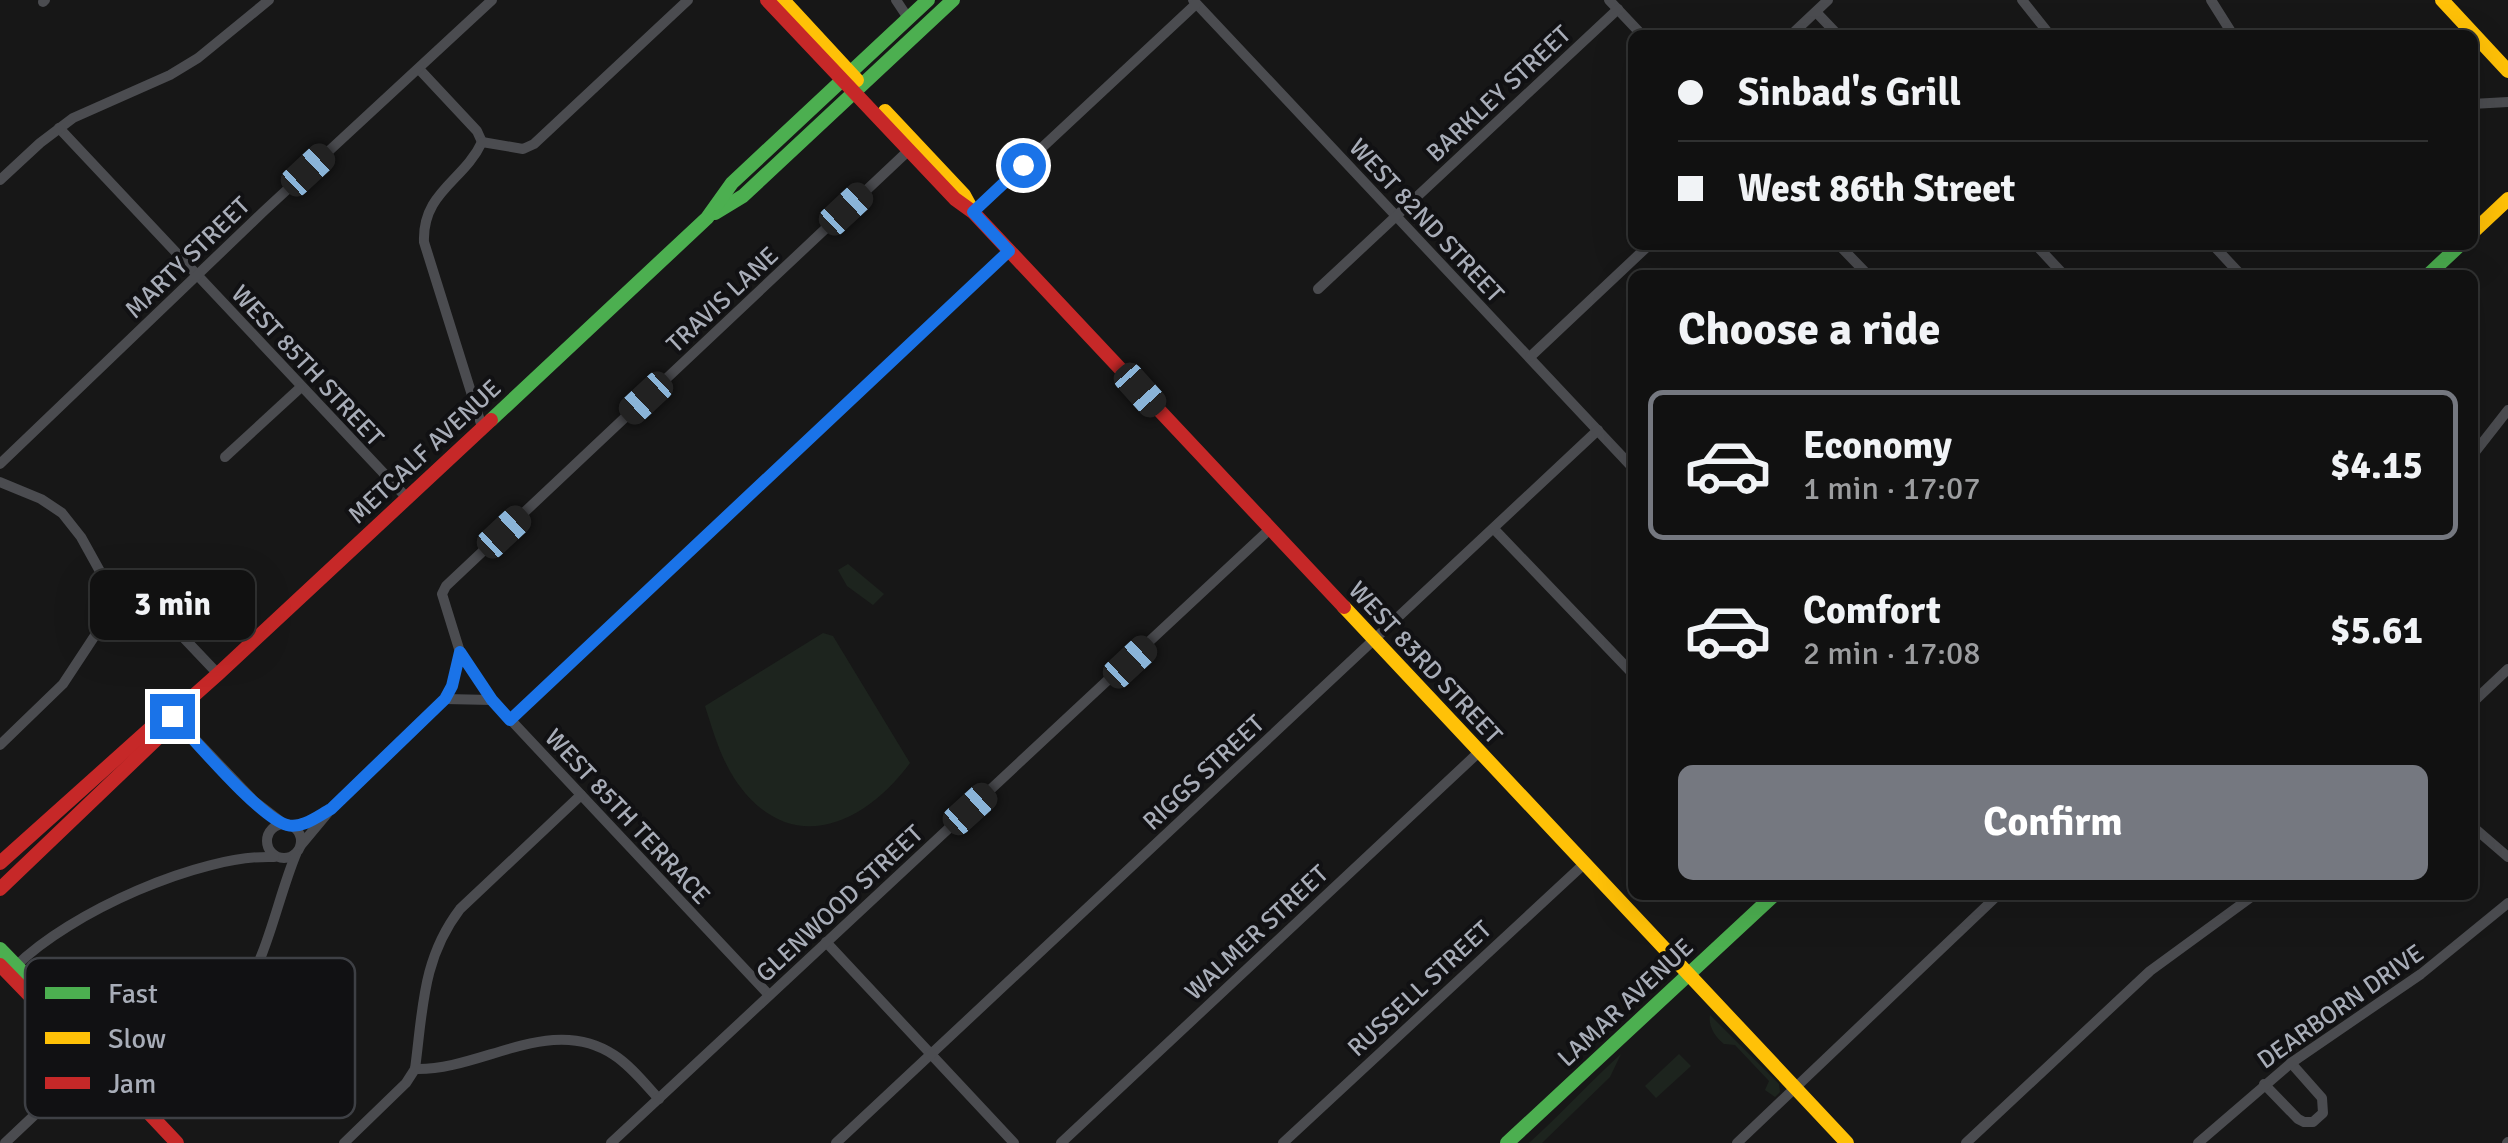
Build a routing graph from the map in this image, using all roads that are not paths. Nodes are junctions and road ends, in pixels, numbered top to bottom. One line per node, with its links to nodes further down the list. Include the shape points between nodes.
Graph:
1 (269, 0): 30 (street, via 198,58)
2 (492, 0): 24 (street, MARTY STREET)
3 (688, 0): 31 (street, via 534,144 523,149)
4 (767, 0): 26 (street, WEST 83RD STREET)
5 (782, 0): 26 (street, WEST 83RD STREET)
6 (896, 0): 16 (street)
7 (928, 0): 16 (street, METCALF AVENUE)
8 (954, 0): 27 (street, METCALF AVENUE)
9 (1828, 0): 15 (street)
10 (2022, 0): 20 (street)
11 (2210, 0): 21 (street)
12 (2442, 0): 22 (street)
13 (1195, 2): 35 (street); 36 (street, WEST 82ND STREET)
14 (1613, 4): 17 (street); 36 (street, BARKLEY STREET)
15 (1816, 12): 18 (street); 19 (street)
16 (908, 18): 26 (street, METCALF AVENUE)
17 (1637, 30)
18 (1796, 30)
19 (1833, 30)
20 (2046, 30)
21 (2230, 30)
22 (2470, 30)
23 (2478, 39): 25 (street)
24 (419, 70): 31 (street); 49 (street, MARTY STREET)
25 (2508, 71)
26 (847, 76): 27 (street, WEST 83RD STREET); 37 (street, METCALF AVENUE, via 732,183)
27 (859, 89): 32 (street, WEST 83RD STREET); 35 (street, WEST 83RD STREET); 37 (street, METCALF AVENUE, via 744,196)
28 (2508, 102): 29 (street)
29 (2478, 104)
30 (59, 128): 33 (street); 49 (street, WEST 85TH STREET)
31 (482, 142): 54 (street, via 431,206 424,242)
32 (908, 151): 35 (street, WEST 83RD STREET); 65 (street, TRAVIS LANE, via 446,586)
33 (0, 180)
34 (2508, 199): 38 (street)
35 (973, 212): 44 (street, WEST 83RD STREET)
36 (1396, 216): 50 (street, BARKLEY STREET); 51 (street, WEST 82ND STREET)
37 (707, 218): 54 (street, METCALF AVENUE)
38 (2478, 227)
39 (1644, 250): 51 (street)
40 (1844, 250): 45 (street)
41 (2041, 250): 46 (street)
42 (2218, 250): 47 (street)
43 (2455, 250): 48 (street)
44 (1009, 251): 62 (street, WEST 83RD STREET); 75 (street)
45 (1862, 270)
46 (2059, 270)
47 (2236, 270)
48 (2433, 270)
49 (196, 276): 52 (street, WEST 85TH STREET); 59 (street, MARTY STREET)
50 (1318, 289)
51 (1530, 358): 55 (street, WEST 82ND STREET)
52 (300, 388): 57 (street); 61 (street, WEST 85TH STREET)
53 (2508, 410): 56 (street)
54 (482, 427): 61 (street, METCALF AVENUE)
55 (1598, 430): 58 (street, WEST 82ND STREET); 63 (street, RIGGS STREET)
56 (2478, 448)
57 (224, 457)
58 (1628, 462)
59 (0, 464)
60 (0, 482): 64 (street, via 62,513)
61 (407, 498): 70 (street, METCALF AVENUE)
62 (1270, 529): 66 (street, WEST 83RD STREET); 96 (street, GLENWOOD STREET)
63 (1494, 529): 66 (street, RIGGS STREET); 68 (street)
64 (118, 602): 70 (street, via 180,634); 76 (street, via 63,684)
65 (443, 603): 67 (street, WEST 85TH TERRACE)
66 (1374, 640): 77 (street, WEST 83RD STREET); 105 (street, RIGGS STREET)
67 (460, 652): 72 (street); 73 (street, WEST 85TH TERRACE)
68 (1628, 669)
69 (2508, 669): 71 (street)
70 (218, 674): 74 (street, METCALF AVENUE)
71 (2478, 697)
72 (445, 699): 73 (street); 80 (street)
73 (492, 700): 75 (street, WEST 85TH TERRACE)
74 (172, 716): 79 (street); 88 (street, METCALF AVENUE, via 154,724); 91 (street, METCALF AVENUE, via 163,733)
75 (510, 720): 78 (street, WEST 85TH TERRACE)
76 (0, 746)
77 (1479, 752): 89 (street, WEST 83RD STREET); 119 (street, WALMER STREET)
78 (580, 795): 104 (street, WEST 85TH TERRACE); 107 (street, via 446,927 430,965)
79 (254, 801): 81 (street); 83 (street)
80 (331, 809): 81 (street); 84 (street)
81 (288, 825): 83 (street); 84 (street, via 300,835)
82 (2478, 831): 87 (street)
83 (269, 835): 85 (street); 86 (street)
84 (299, 850): 86 (street); 90 (street)
85 (242, 858): 86 (street); 100 (street, via 128,895 43,941)
86 (276, 858): 90 (street)
87 (2508, 858)
88 (0, 863)
89 (1584, 864): 101 (street, WEST 83RD STREET); 120 (street, RUSSELL STREET)
90 (283, 885): 98 (street)
91 (0, 889)
92 (1769, 900): 101 (street, LAMAR AVENUE)
93 (1993, 900): 109 (street)
94 (2247, 900): 124 (street, via 2150,970)
95 (2508, 903): 106 (street, DEARBORN DRIVE, via 2421,974)
96 (826, 942): 104 (street, GLENWOOD STREET); 105 (street)
97 (0, 948): 100 (street)
98 (260, 958)
99 (0, 965): 103 (street)
100 (16, 966): 102 (street)
101 (1688, 974): 109 (street, WEST 83RD STREET); 121 (street, LAMAR AVENUE)
102 (25, 975)
103 (25, 991)
104 (769, 995): 110 (street, GLENWOOD STREET)
105 (930, 1056): 117 (street, RIGGS STREET); 118 (street)
106 (2290, 1064): 108 (street, DEARBORN DRIVE); 108 (street, via 2322,1098 2318,1119 2304,1122)
107 (416, 1069): 110 (street, via 450,1068 530,1044 574,1040 618,1058); 115 (street)
108 (2264, 1084): 125 (street, DEARBORN DRIVE)
109 (1796, 1088): 122 (street); 123 (street, WEST 83RD STREET)
110 (659, 1099): 116 (street, GLENWOOD STREET)
111 (31, 1118): 113 (street)
112 (153, 1118): 114 (street)
113 (4, 1143)
114 (177, 1143)
115 (344, 1143)
116 (611, 1143)
117 (836, 1143)
118 (1014, 1143)
119 (1061, 1143)
120 (1284, 1143)
121 (1507, 1143)
122 (1737, 1143)
123 (1847, 1143)
124 (1966, 1143)
125 (2198, 1143)

